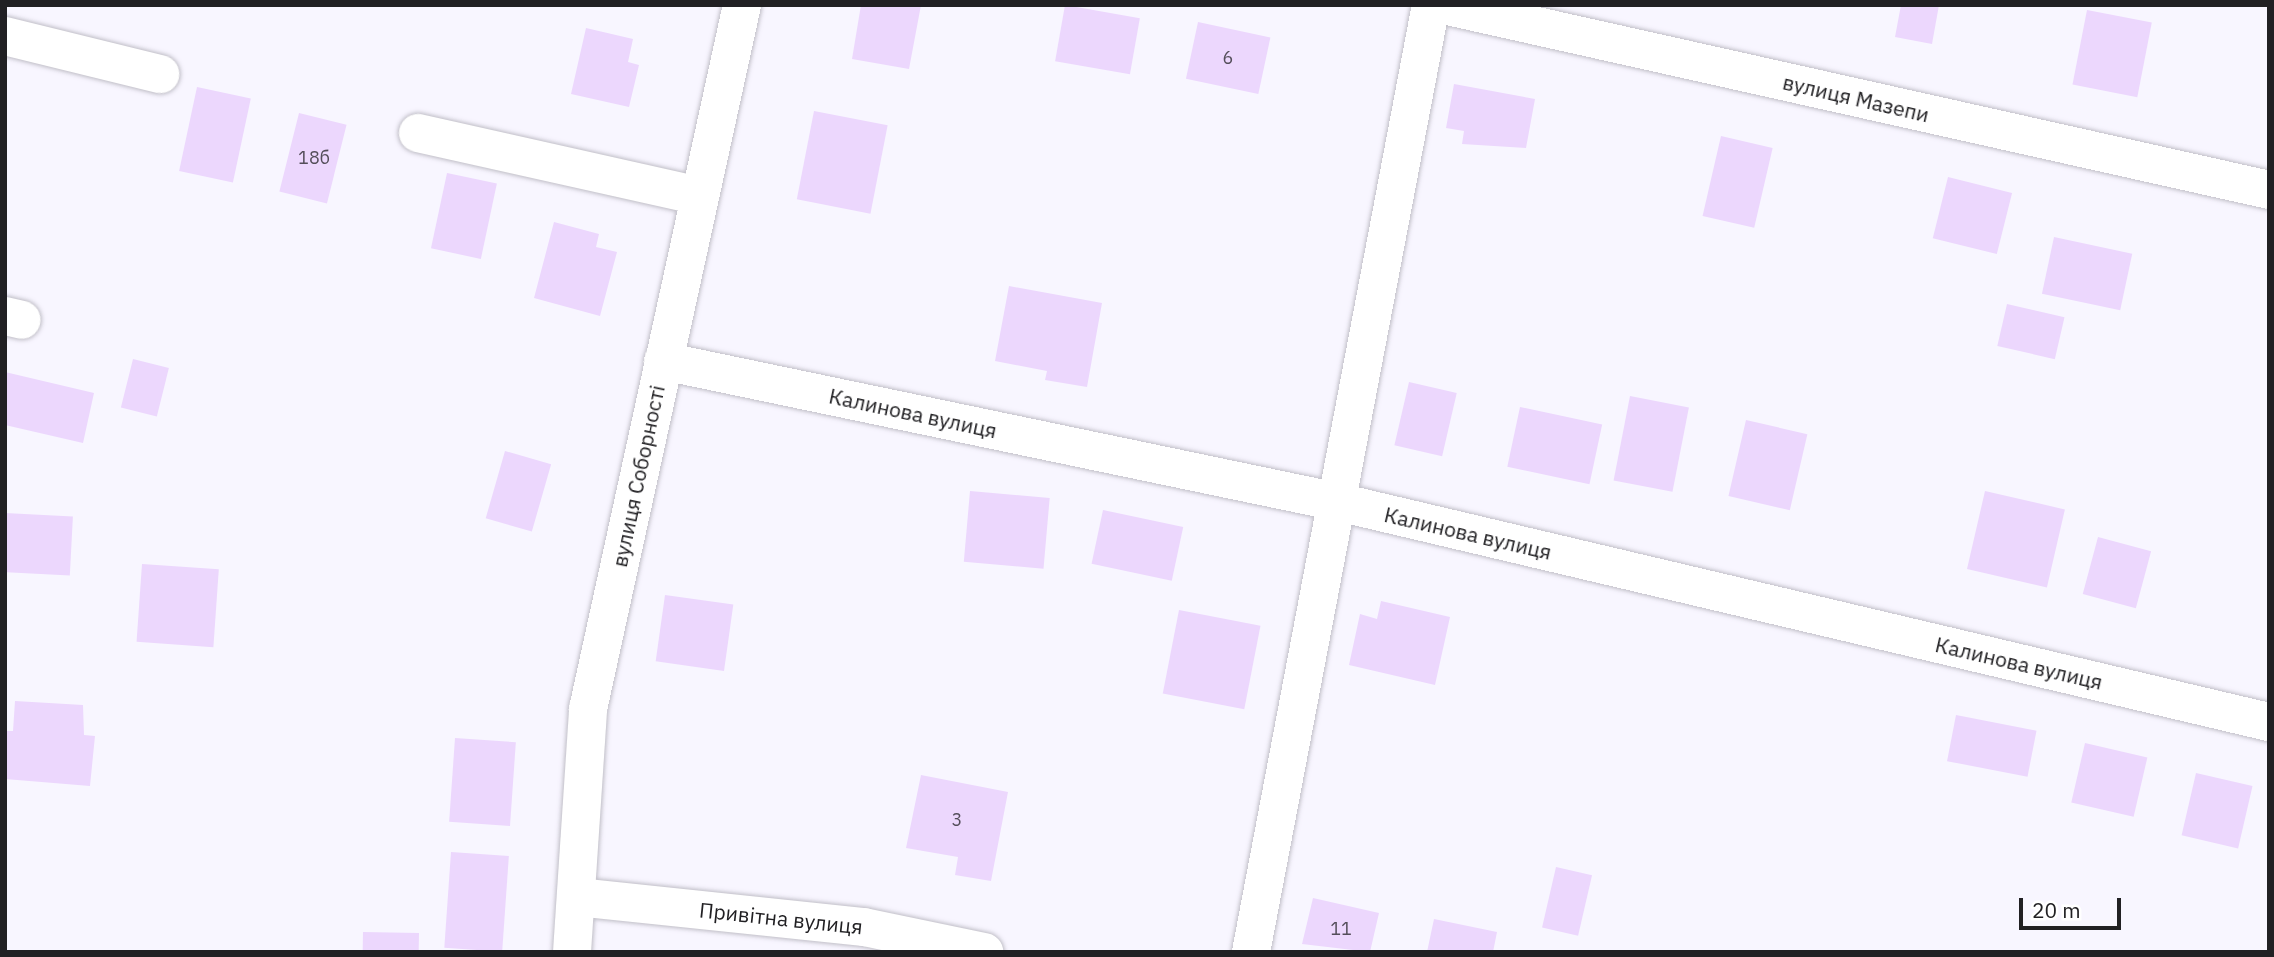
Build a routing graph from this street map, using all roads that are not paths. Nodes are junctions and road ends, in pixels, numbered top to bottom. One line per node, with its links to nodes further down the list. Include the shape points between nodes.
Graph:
1 (742, 5): 8 (street, вулиця Соборності)
2 (1431, 5): 10 (street)
3 (1443, 5): 7 (street, вулиця Мазепи)
4 (5, 36): 5 (street)
5 (160, 74)
6 (418, 133): 8 (street)
7 (2269, 190)
8 (699, 196): 9 (street, вулиця Соборності)
9 (663, 361): 10 (street, Калинова вулиця); 12 (street, вулиця Соборності, via 588,709)
10 (1338, 502): 11 (street, Калинова вулиця); 15 (street)
11 (2269, 722)
12 (577, 897): 13 (street, вулиця Соборності); 14 (street, Привітна вулиця, via 864,927)
13 (572, 952)
14 (984, 952)
15 (1251, 952)

